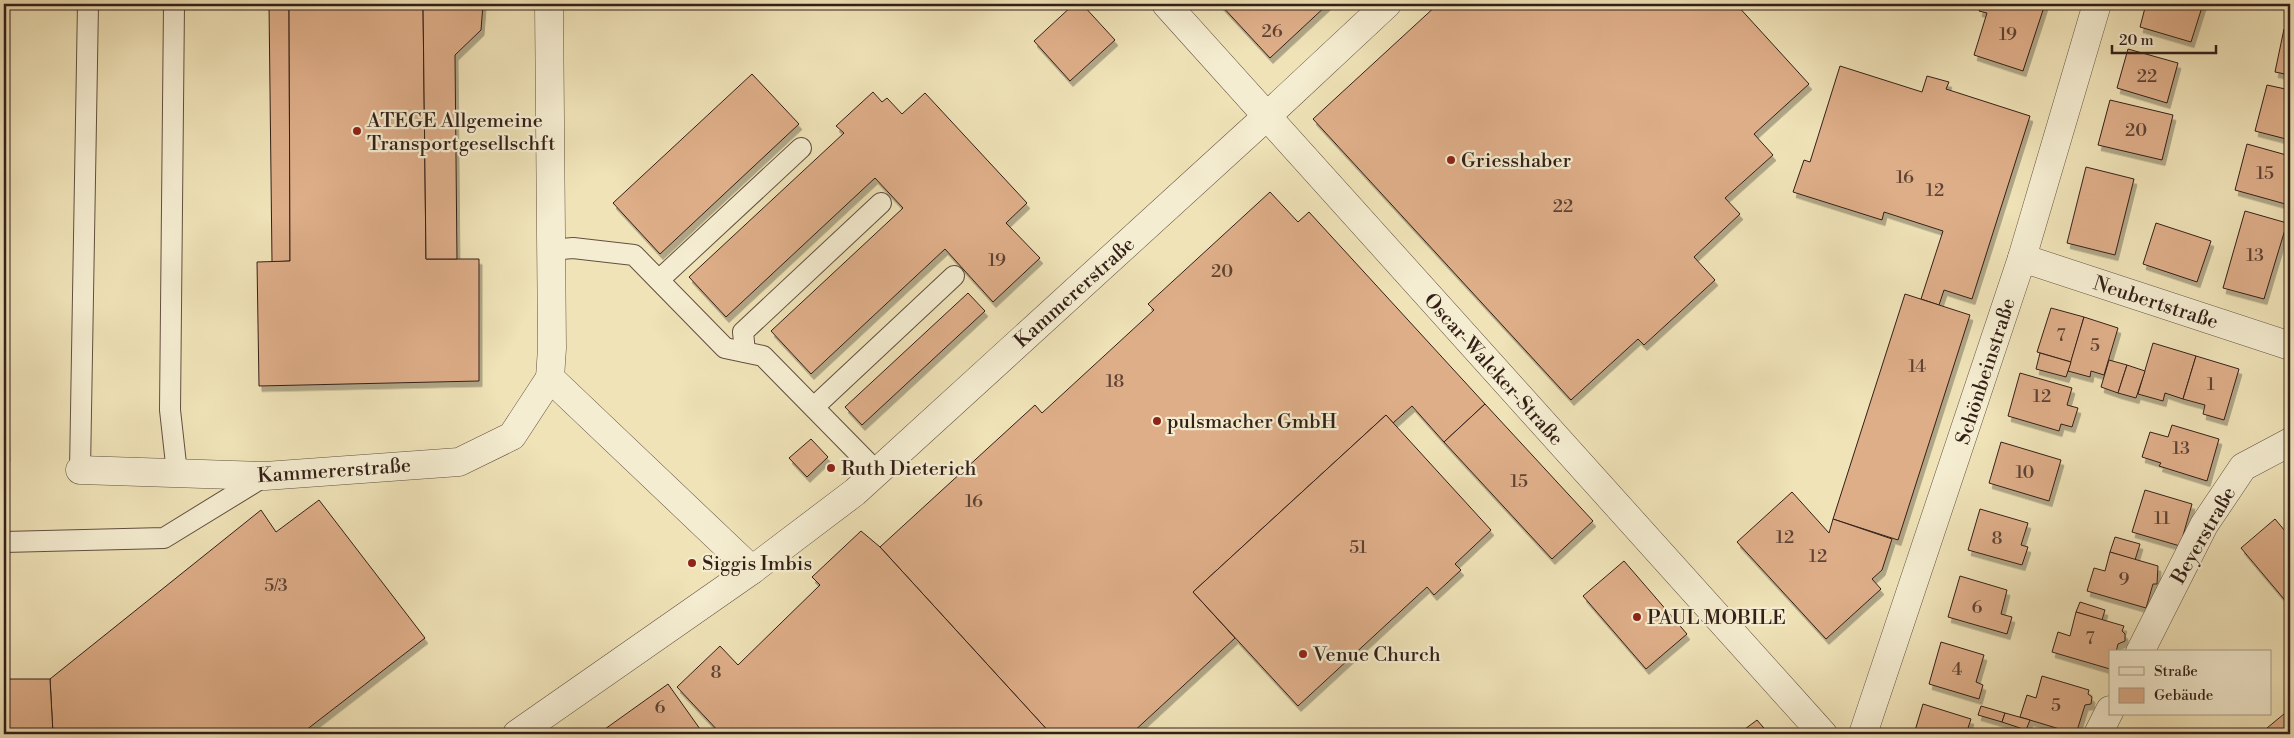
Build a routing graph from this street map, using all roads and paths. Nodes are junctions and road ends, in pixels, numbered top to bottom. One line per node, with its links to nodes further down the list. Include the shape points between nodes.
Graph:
1 (88, 4): 19 (lane)
2 (174, 4): 21 (lane, via 170,410)
3 (549, 4): 10 (street, Kammererstraße)
4 (1166, 4): 7 (street, Oscar-Walcker-Straße)
5 (1387, 4): 7 (street, Kammererstraße)
6 (2097, 4): 11 (street, Schönbeinstraße)
7 (1266, 117): 20 (street, Kammererstraße); 28 (street, Oscar-Walcker-Straße)
8 (801, 148): 13 (lane)
9 (881, 203): 15 (lane, via 743,332)
10 (550, 250): 13 (lane, via 573,248 634,255); 16 (street, Kammererstraße)
11 (2022, 258): 14 (street, Neubertstraße); 29 (street, Schönbeinstraße)
12 (954, 276): 17 (lane)
13 (660, 280): 15 (lane, via 725,348)
14 (2290, 346)
15 (745, 352): 17 (lane, via 764,356)
16 (550, 378): 22 (street, Kammererstraße, via 512,436 459,462); 24 (street)
17 (814, 407): 20 (lane)
18 (2290, 442): 25 (street, Beyerstraße, via 2243,467 2204,525)
19 (80, 470): 21 (street, Kammererstraße)
20 (877, 472): 24 (street, Kammererstraße)
21 (177, 473): 22 (street, Kammererstraße)
22 (265, 476): 23 (lane, via 164,538)
23 (4, 542)
24 (752, 570): 27 (street, Kammererstraße)
25 (2141, 650)
26 (2109, 712): 30 (street)
27 (517, 734)
28 (1824, 734)
29 (1864, 734)
30 (2098, 734)

